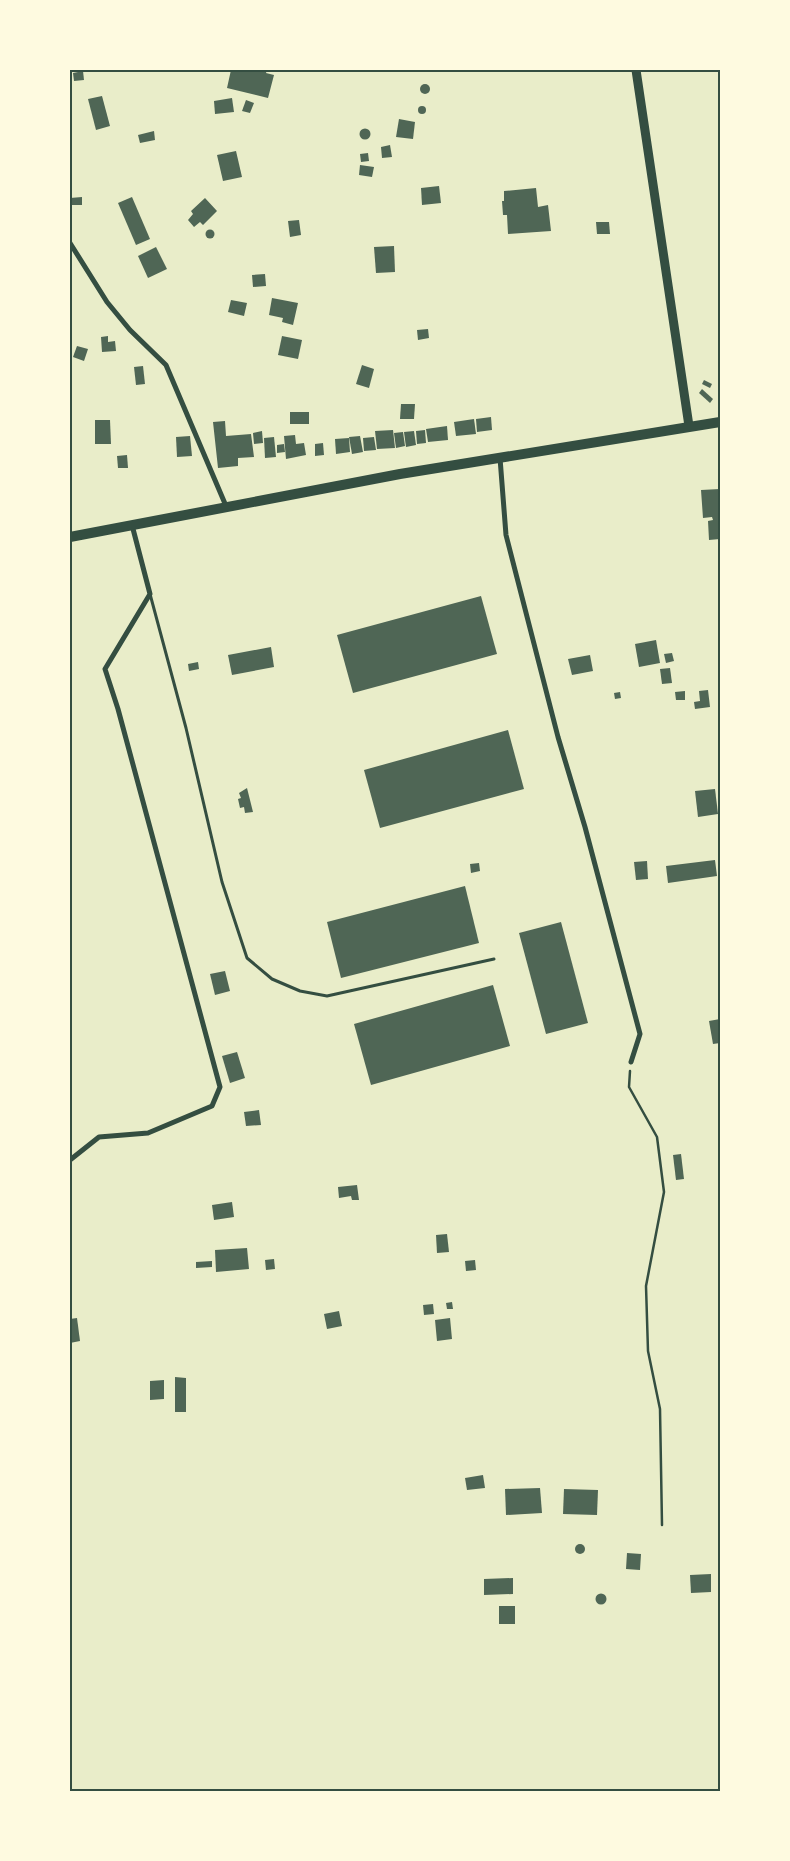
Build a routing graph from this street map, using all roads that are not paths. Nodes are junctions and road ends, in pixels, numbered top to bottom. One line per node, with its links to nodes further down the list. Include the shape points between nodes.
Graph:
1 (636, 70): 4 (main road)
2 (70, 243): 6 (street, via 107,302 166,365)
3 (720, 422): 4 (main road)
4 (689, 426): 5 (main road)
5 (500, 458): 6 (main road); 11 (street, via 506,534 640,1034)
6 (226, 506): 7 (main road)
7 (131, 525): 8 (main road); 9 (street)
8 (70, 537)
9 (150, 594): 10 (lane, via 222,882 247,958 272,979 300,991 327,996); 12 (street, via 105,670 220,1087 212,1106 148,1133 98,1138)
10 (494, 959)
11 (631, 1062)
12 (70, 1160)

